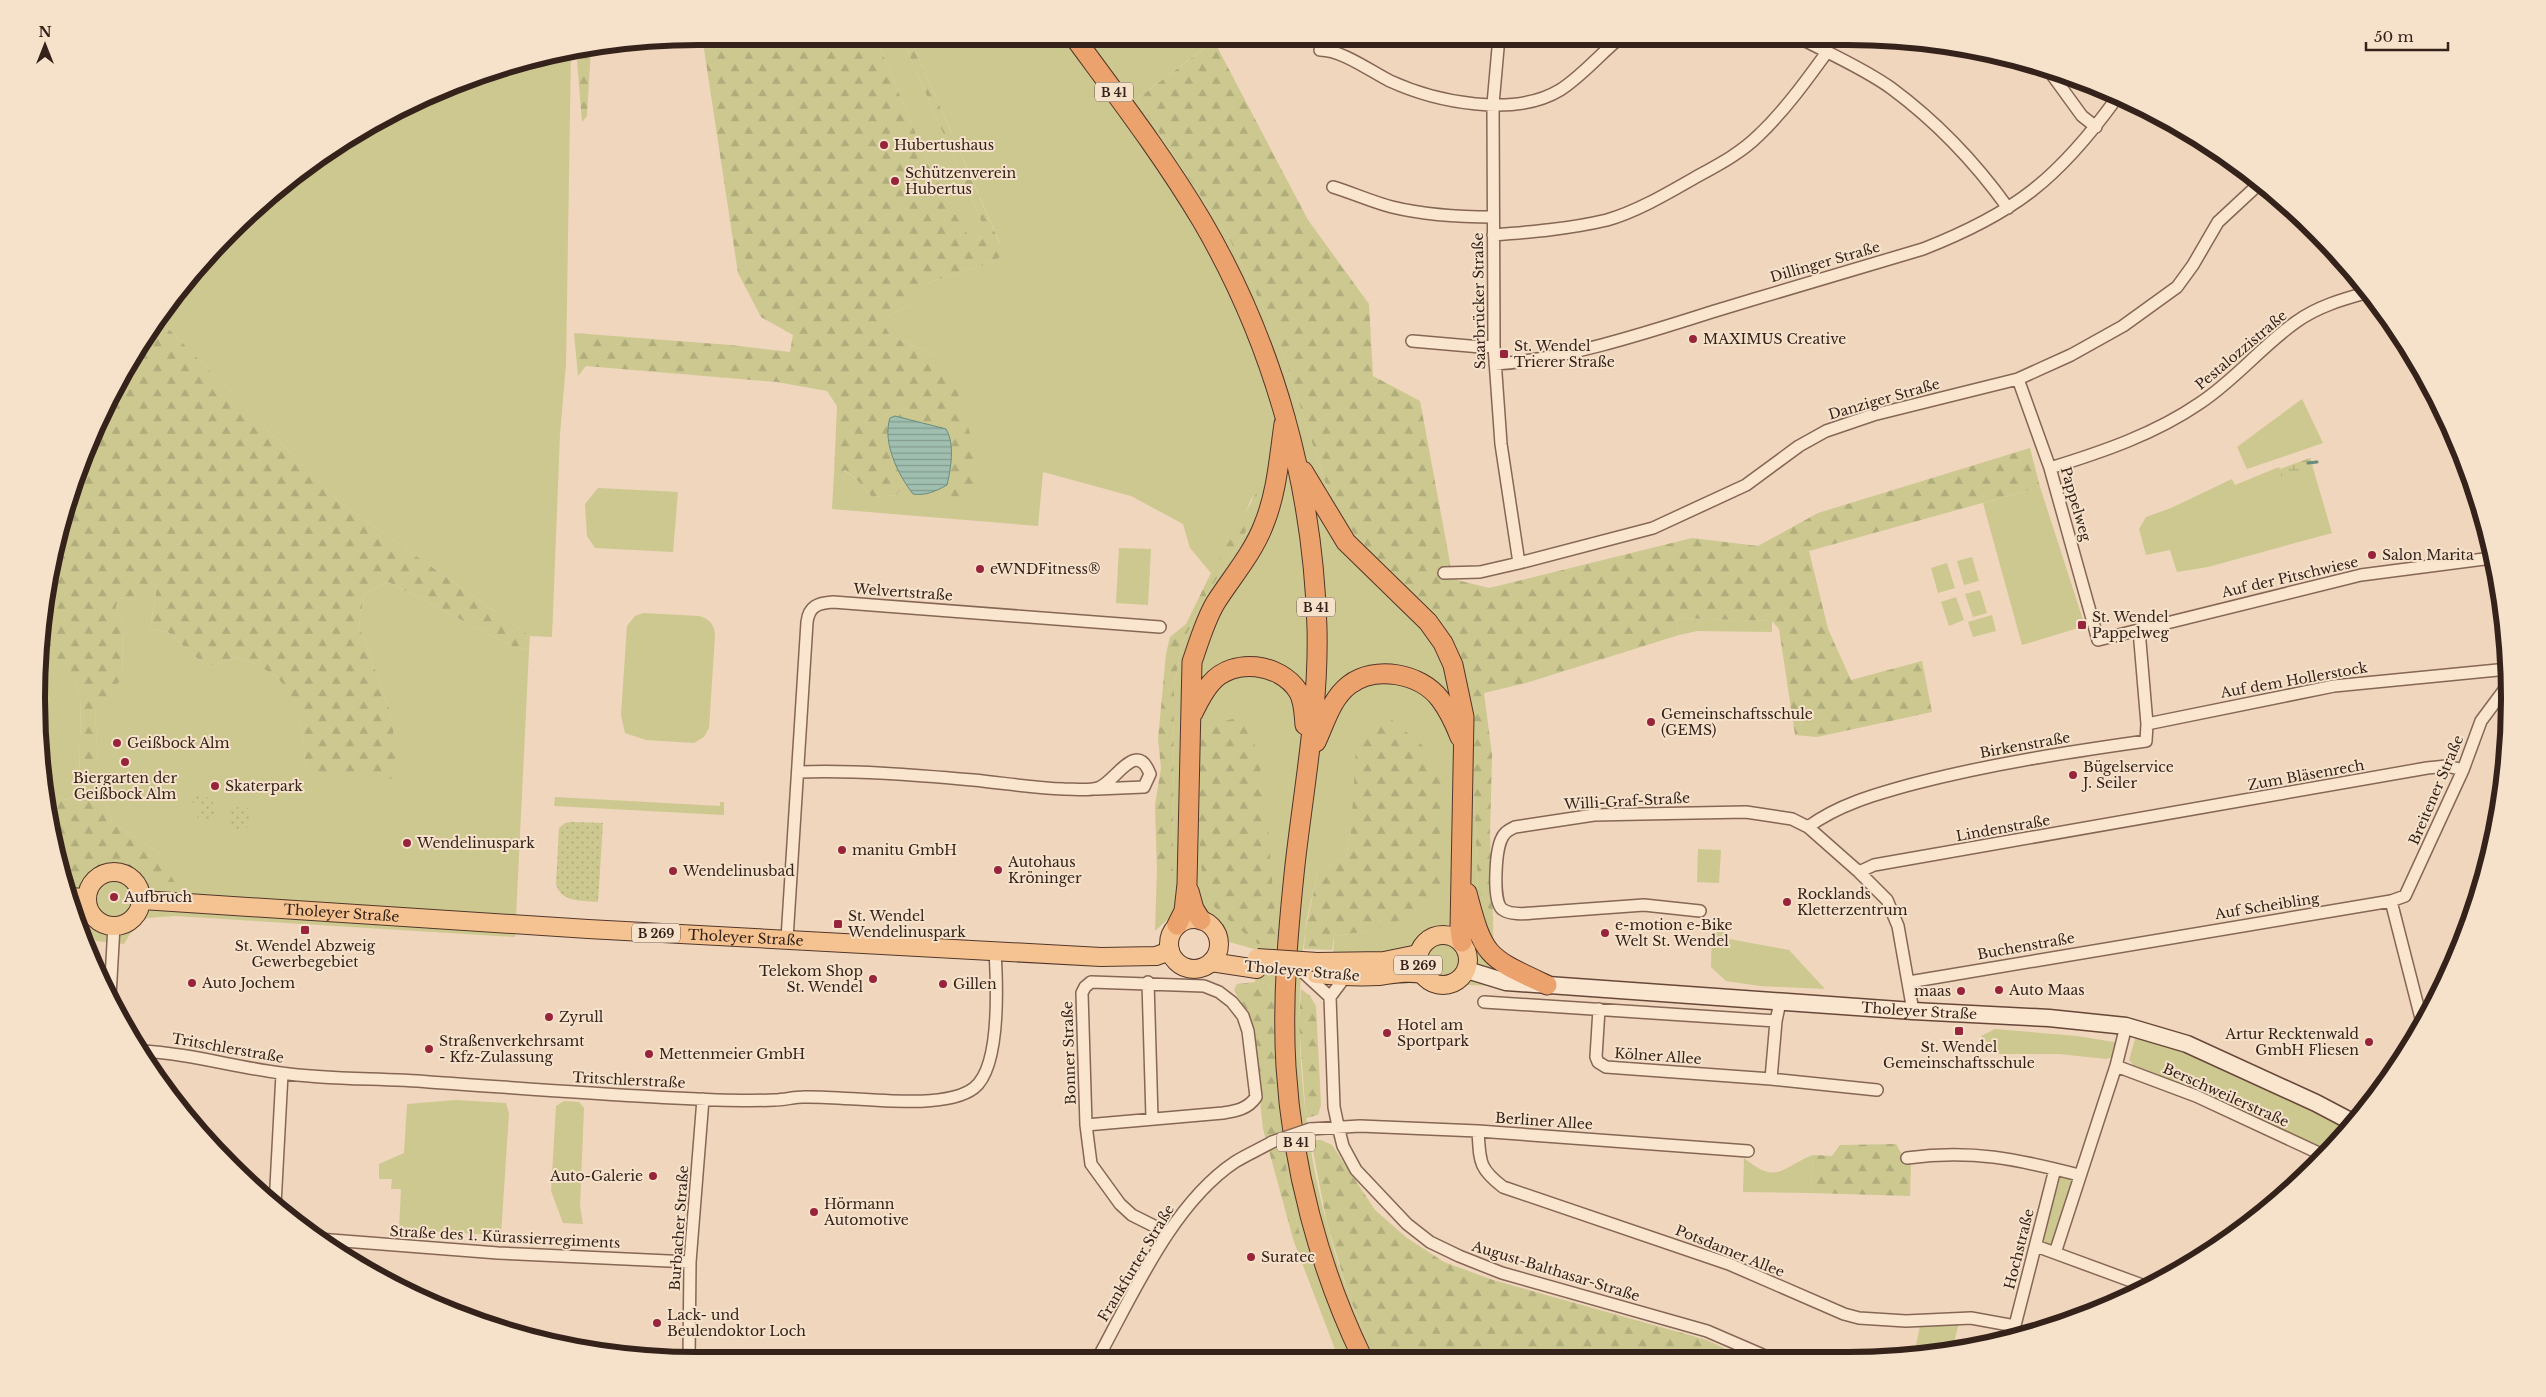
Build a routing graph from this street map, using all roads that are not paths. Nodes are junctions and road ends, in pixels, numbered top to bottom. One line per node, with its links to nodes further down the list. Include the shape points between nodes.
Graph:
1 (1080, 45): 21 (highway, B 41, via 1202,221 1251,320)
2 (1498, 45): 9 (street, Saarbrücker Straße)
3 (1612, 45): 9 (street, via 1560,89 1541,99 1522,104)
4 (1814, 45): 6 (street)
5 (1320, 50): 9 (street, via 1336,52 1399,85 1473,104)
6 (1827, 52): 13 (street, via 1889,87 1941,129 1983,173); 15 (street, via 1789,104 1758,136 1731,158 1691,180 1647,204 1608,219 1566,228)
7 (2055, 79): 10 (street, via 2082,116)
8 (2114, 102): 10 (street, Dillinger Straße)
9 (1492, 104): 14 (street, Saarbrücker Straße)
10 (2096, 127): 13 (street, Dillinger Straße, via 2052,176)
11 (1333, 187): 14 (street, via 1423,213)
12 (2255, 188): 20 (street, Danziger Straße, via 2218,222 2176,288 2123,326)
13 (2008, 208): 19 (street, Dillinger Straße, via 1955,237 1923,249 1658,329 1576,350)
14 (1492, 217): 15 (street, Saarbrücker Straße)
15 (1493, 235): 18 (street, Saarbrücker Straße)
16 (2361, 294): 23 (street, Pestalozzistraße, via 2336,301 2296,322 2229,382 2157,428 2102,452)
17 (1412, 341): 18 (street)
18 (1494, 346): 19 (street, Saarbrücker Straße)
19 (1495, 364): 25 (street, Saarbrücker Straße, via 1501,444)
20 (2018, 379): 23 (street, Pappelweg); 25 (street, Danziger Straße, via 1873,415 1826,431 1799,446 1746,485 1661,524)
21 (1285, 413): 22 (highway, B 41); 32 (highway, via 1274,492 1264,526 1215,604 1192,662)
22 (1297, 462): 34 (highway, via 1346,542 1428,622 1443,643 1460,689 1464,716); 35 (highway, B 41, via 1312,554 1317,630)
23 (2050, 468): 29 (street, Pappelweg)
24 (2485, 559): 28 (street, Auf der Pitschwiese, via 2361,575)
25 (1519, 564): 26 (street, Danziger Straße, via 1480,572)
26 (1444, 573)
27 (1160, 627): 37 (street, Welvertstraße, via 821,602 808,613)
28 (2139, 630): 29 (street, Auf der Pitschwiese); 33 (street)
29 (2098, 640)
30 (2500, 670): 33 (street, Auf dem Hollerstock, via 2334,686)
31 (2501, 694): 36 (street, Breitener Straße, via 2481,721)
32 (1191, 716): 35 (highway, via 1211,682 1224,672 1257,666 1271,670 1287,679 1299,692); 43 (highway)
33 (2147, 724): 40 (street, Birkenstraße, via 2146,741 2026,759 1925,781 1870,796)
34 (1462, 743): 35 (highway, via 1452,718 1439,698 1426,686 1408,678 1379,674 1356,681 1340,694); 42 (highway)
35 (1309, 759): 104 (highway, B 41, via 1290,918 1286,1068 1304,1190 1337,1301)
36 (2463, 770): 39 (street, Zum Bläsenrech, via 2447,766 2427,768); 47 (street, Breitener Straße, via 2412,884 2405,896)
37 (798, 772): 38 (street, via 878,773 974,780 1026,788); 53 (street, Welvertstraße)
38 (1097, 789)
39 (2154, 817): 41 (street, Lindenstraße, via 1874,865)
40 (1808, 826): 41 (street, Willi-Graf-Straße); 48 (street, Willi-Graf-Straße, via 1792,819 1746,812 1594,815 1516,826 1500,841 1495,889 1497,903 1503,910 1516,914 1644,905)
41 (1859, 872): 66 (street, Willi-Graf-Straße, via 1878,890 1892,911)
42 (1463, 875): 52 (highway); 68 (highway, via 1478,934 1486,950 1500,963)
43 (1187, 884): 49 (highway, via 1194,909); 50 (highway, via 1184,911)
44 (76, 897): 45 (main road)
45 (87, 898): 46 (main road, via 97,878 119,872 138,885); 51 (main road, via 94,918)
46 (142, 900): 51 (main road, via 130,921); 53 (main road, Tholeyer Straße / B 269)
47 (2391, 901): 55 (street, Auf Scheibling); 74 (street)
48 (1700, 910)
49 (1201, 920): 50 (main road, via 1184,920); 54 (main road, B 269, via 1213,927)
50 (1177, 925): 57 (main road, via 1169,940)
51 (114, 926): 67 (street)
52 (1454, 938): 58 (main road, B 269, via 1428,939); 62 (main road, via 1469,955)
53 (787, 940): 56 (main road, Tholeyer Straße / B 269)
54 (1218, 940): 59 (main road); 60 (main road, Tholeyer Straße / B 269, via 1223,947)
55 (2148, 941): 66 (street, Buchenstraße)
56 (995, 951): 57 (main road, Tholeyer Straße / B 269, via 1101,957 1156,956); 82 (street, Tritschlerstraße, via 995,1011 990,1063 982,1080 960,1096 938,1100 803,1096 775,1100)
57 (1170, 951): 59 (main road, B 269, via 1180,965 1188,968 1196,969)
58 (1418, 954): 61 (main road, Tholeyer Straße / B 269); 63 (main road, B 269)
59 (1211, 962): 60 (main road, Tholeyer Straße / B 269)
60 (1257, 963): 61 (main road, Tholeyer Straße / B 269)
61 (1312, 970): 64 (main road, Tholeyer Straße / B 269); 69 (street)
62 (1467, 970): 63 (main road, B 269, via 1463,977 1450,985 1434,984); 68 (main road, Tholeyer Straße, via 1506,982)
63 (1422, 974): 64 (main road, Tholeyer Straße / B 269, via 1406,972)
64 (1345, 977): 69 (street)
65 (1148, 982): 83 (street); 83 (street, Bonner Straße, via 1204,986 1232,1002 1243,1016 1248,1031 1256,1097 1251,1104 1239,1110); 85 (street, Bonner Straße, via 1091,982 1082,993)
66 (1909, 982): 73 (street, Willi-Graf-Straße)
67 (111, 985)
68 (1547, 985): 71 (main road, Tholeyer Straße)
69 (1330, 997): 86 (street, August-Balthasar-Straße, via 1334,1107)
70 (1484, 1002): 72 (street)
71 (1780, 1002): 73 (main road, Tholeyer Straße); 75 (street)
72 (1599, 1009): 75 (street); 80 (street, Kölner Allee, via 1596,1057 1606,1067)
73 (1912, 1011): 76 (main road, Tholeyer Straße, via 2048,1018)
74 (2420, 1013)
75 (1776, 1021): 80 (street)
76 (2126, 1026): 78 (street); 84 (main road, Tholeyer Straße, via 2187,1044)
77 (150, 1053): 79 (street, Tritschlerstraße, via 205,1059)
78 (2116, 1066): 89 (street, Berschweilerstraße, via 2196,1096); 92 (street)
79 (282, 1074): 82 (street, Tritschlerstraße); 93 (street)
80 (1771, 1080): 81 (street, Kölner Allee)
81 (1877, 1090)
82 (703, 1099): 98 (street, Burbacher Straße)
83 (1152, 1118): 85 (street, Bonner Straße)
84 (2347, 1119)
85 (1086, 1125): 94 (street, Bonner Straße, via 1091,1164 1120,1204)
86 (1338, 1126): 87 (street, Berliner Allee); 94 (street, Frankfurter Straße, bridge, via 1310,1129 1272,1142 1234,1162 1182,1212); 105 (street, August-Balthasar-Straße, via 1343,1146 1356,1170 1406,1224 1430,1242 1502,1273 1706,1331)
87 (1478, 1131): 88 (street, Berliner Allee); 100 (street, Potsdamer Allee, via 1480,1158 1487,1175 1503,1187 1729,1264 1844,1314 1906,1321 1972,1318)
88 (1748, 1151)
89 (2318, 1153)
90 (1907, 1158): 91 (street, via 1973,1154 2020,1160)
91 (2055, 1169): 92 (street); 96 (street, Hochstraße)
92 (2079, 1175): 97 (street)
93 (275, 1196)
94 (1168, 1233): 103 (street, Frankfurter Straße)
95 (332, 1240): 98 (street, Straße des 1. Kürassierregiments, via 498,1253)
96 (2036, 1246): 97 (street); 101 (street, Hochstraße)
97 (2055, 1253): 99 (street)
98 (690, 1262): 102 (street, Burbacher Straße)
99 (2139, 1284)
100 (2011, 1331)
101 (2013, 1331)
102 (689, 1352)
103 (1101, 1352)
104 (1360, 1352)
105 (1756, 1352)

